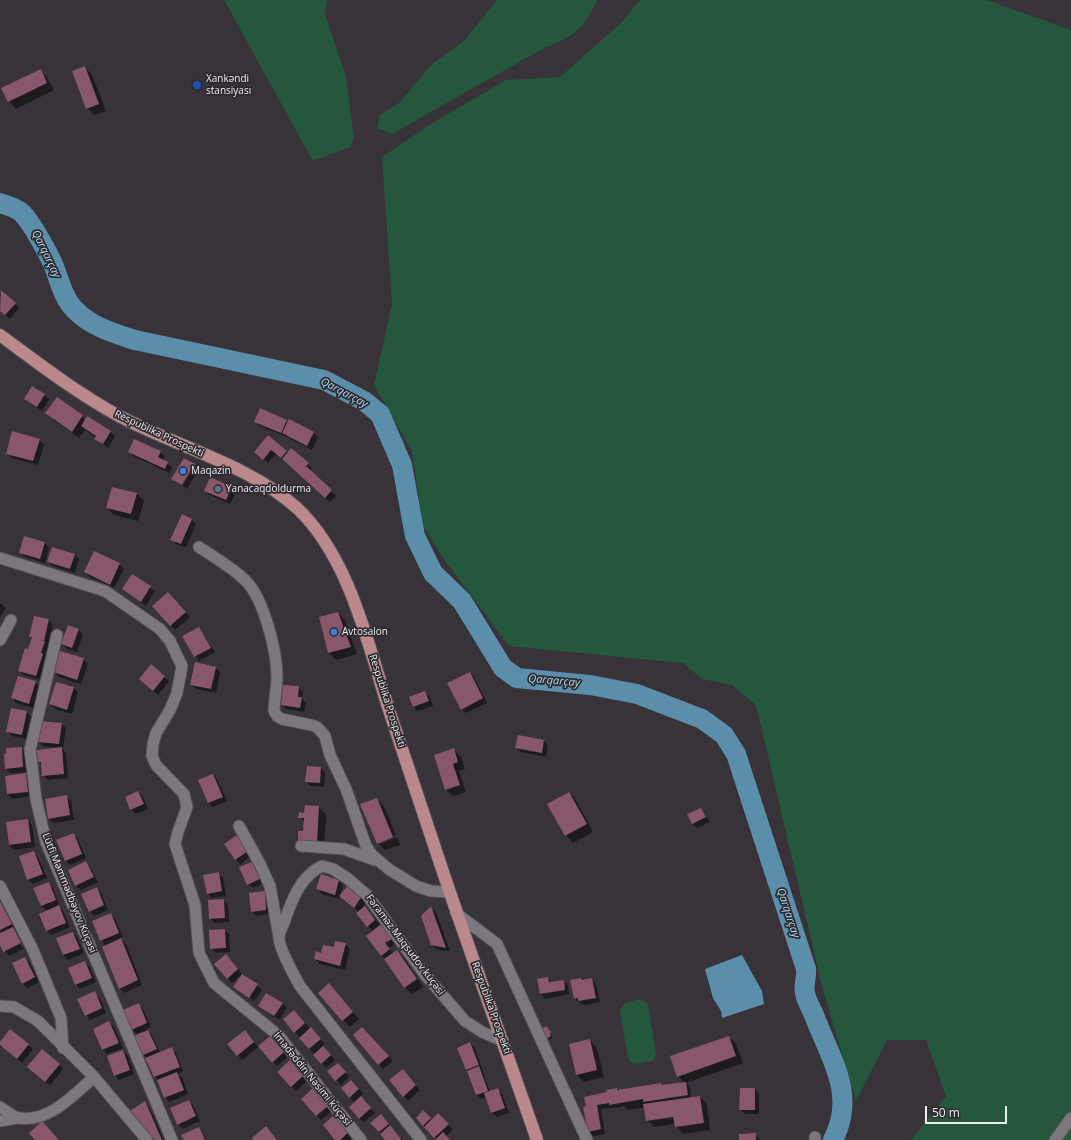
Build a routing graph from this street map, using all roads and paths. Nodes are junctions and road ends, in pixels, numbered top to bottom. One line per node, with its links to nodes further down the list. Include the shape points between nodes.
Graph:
1 (0, 335): 11 (main road, Respublika Prospekti, via 63,382 120,416 256,479 294,506 314,525 344,578 365,632)
2 (199, 548): 9 (street, via 248,582 257,597 277,667 274,711 282,719 317,727 325,736 366,846)
3 (0, 558): 24 (street, İmadəddin Nəsimi küçəsi, via 105,591 160,629 170,641 182,666 177,693 152,744 152,756 156,766 184,794 187,807 175,844 195,905 199,953 214,983 279,1036)
4 (11, 620): 6 (street)
5 (58, 635): 23 (street, Lütfi Məmmədbəyov Küçəsi, via 30,750 39,813 46,842)
6 (0, 640)
7 (239, 826): 13 (street, via 270,886)
8 (301, 846): 9 (street, via 344,849)
9 (380, 862): 11 (street, via 416,886)
10 (0, 886): 16 (street, via 33,950 61,1018)
11 (449, 892): 12 (main road, Respublika Prospekti)
12 (456, 913): 15 (main road, Respublika Prospekti); 27 (street, via 497,944)
13 (279, 938): 15 (street, Fəraməz Maqsudov küçəsi, via 295,896 304,881 314,870 322,866 333,869 367,895 426,976 465,1021); 25 (street, via 286,959 300,986)
14 (0, 1006): 16 (street, via 14,1007 38,1021)
15 (503, 1041): 26 (main road, Respublika Prospekti)
16 (63, 1048): 17 (street)
17 (94, 1077): 19 (street, via 57,1108 34,1119); 22 (street)
18 (0, 1107): 19 (street)
19 (17, 1118): 21 (street)
20 (1071, 1118): 28 (street)
21 (0, 1121)
22 (147, 1140)
23 (172, 1140)
24 (361, 1140)
25 (421, 1140)
26 (537, 1140)
27 (587, 1140)
28 (1055, 1140)

